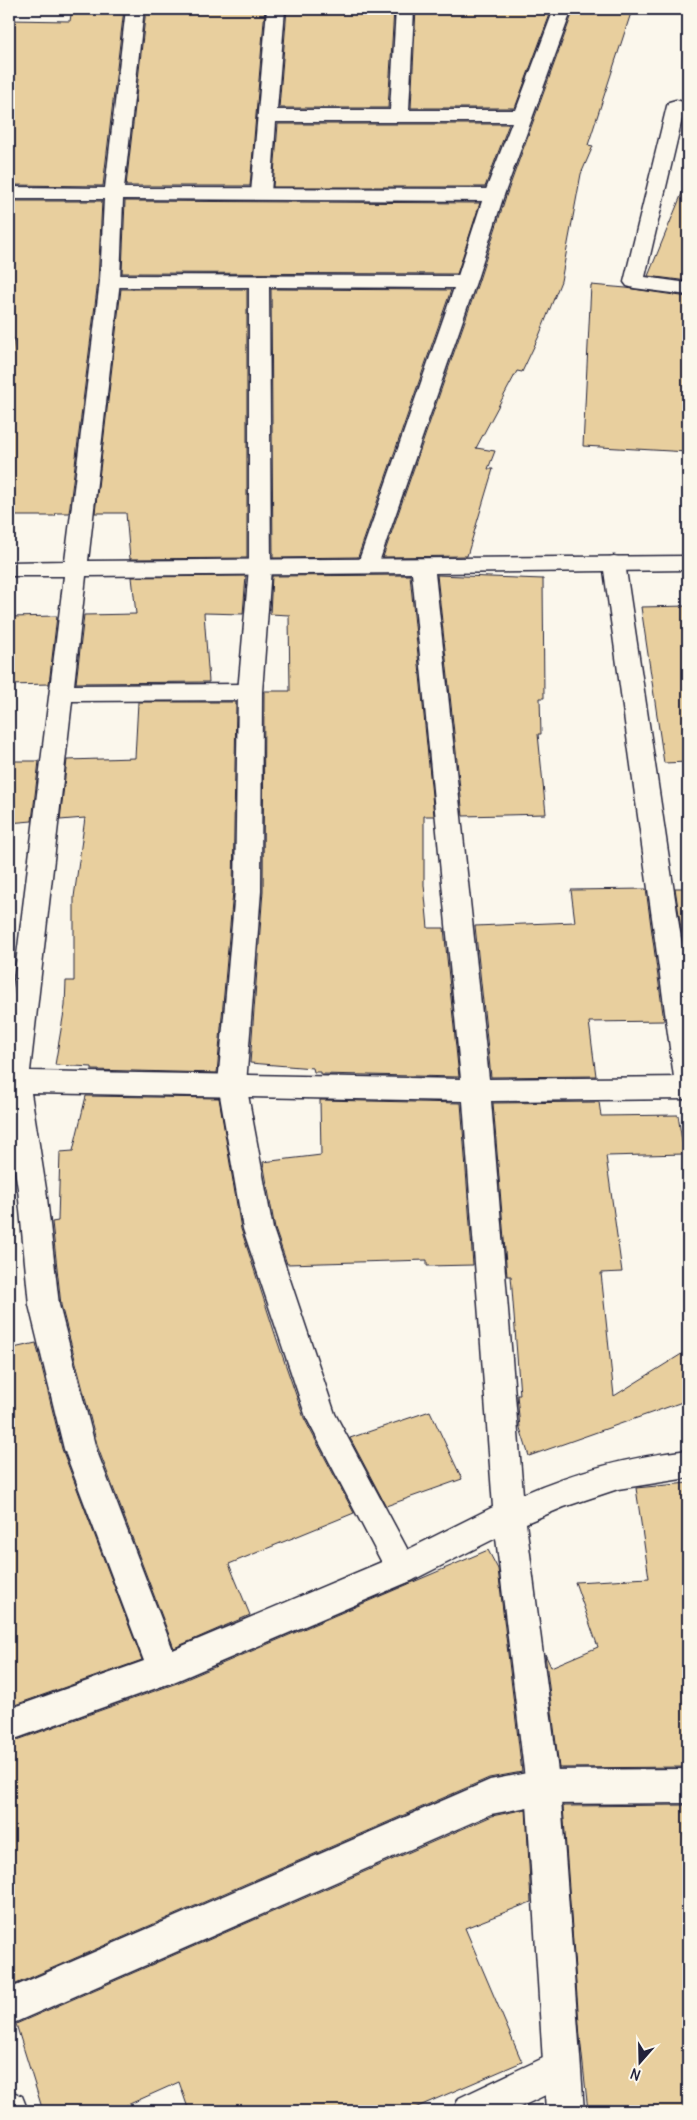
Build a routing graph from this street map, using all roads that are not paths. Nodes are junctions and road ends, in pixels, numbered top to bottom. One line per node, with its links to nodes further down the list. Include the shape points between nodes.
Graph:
1 (135, 9): 10 (street)
2 (276, 9): 6 (street)
3 (405, 9): 7 (street)
4 (563, 9): 8 (street)
5 (676, 106): 16 (street, via 634,282)
6 (267, 116): 7 (street); 11 (street)
7 (399, 116): 8 (street)
8 (524, 116): 12 (street)
9 (9, 193): 10 (street)
10 (114, 193): 11 (street); 14 (street)
11 (260, 193): 12 (street)
12 (494, 195): 15 (street)
13 (259, 280): 14 (street); 15 (street); 22 (street)
14 (110, 281): 21 (street)
15 (466, 282): 19 (street)
16 (688, 289)
17 (614, 564): 18 (street); 20 (street); 26 (street)
18 (688, 564)
19 (368, 566): 20 (street); 22 (street)
20 (423, 566): 30 (street)
21 (77, 567): 22 (street); 23 (street); 25 (street)
22 (260, 568): 24 (street)
23 (9, 569)
24 (250, 692): 25 (street); 28 (street, via 248,891)
25 (62, 693): 27 (street)
26 (688, 1077)
27 (12, 1082): 28 (street); 34 (street, via 32,1189 44,1305 80,1449)
28 (232, 1084): 30 (street); 33 (street, via 258,1229 321,1417)
29 (688, 1088): 30 (street)
30 (476, 1090): 32 (street)
31 (688, 1464): 32 (street, via 618,1474)
32 (509, 1515): 33 (street); 37 (street)
33 (402, 1570): 34 (street)
34 (164, 1670): 35 (street)
35 (9, 1725)
36 (688, 1786): 37 (street)
37 (543, 1787): 38 (street, via 490,1797); 39 (street)
38 (9, 2007)
39 (560, 2069): 40 (street); 41 (street)
40 (472, 2111)
41 (564, 2111)

